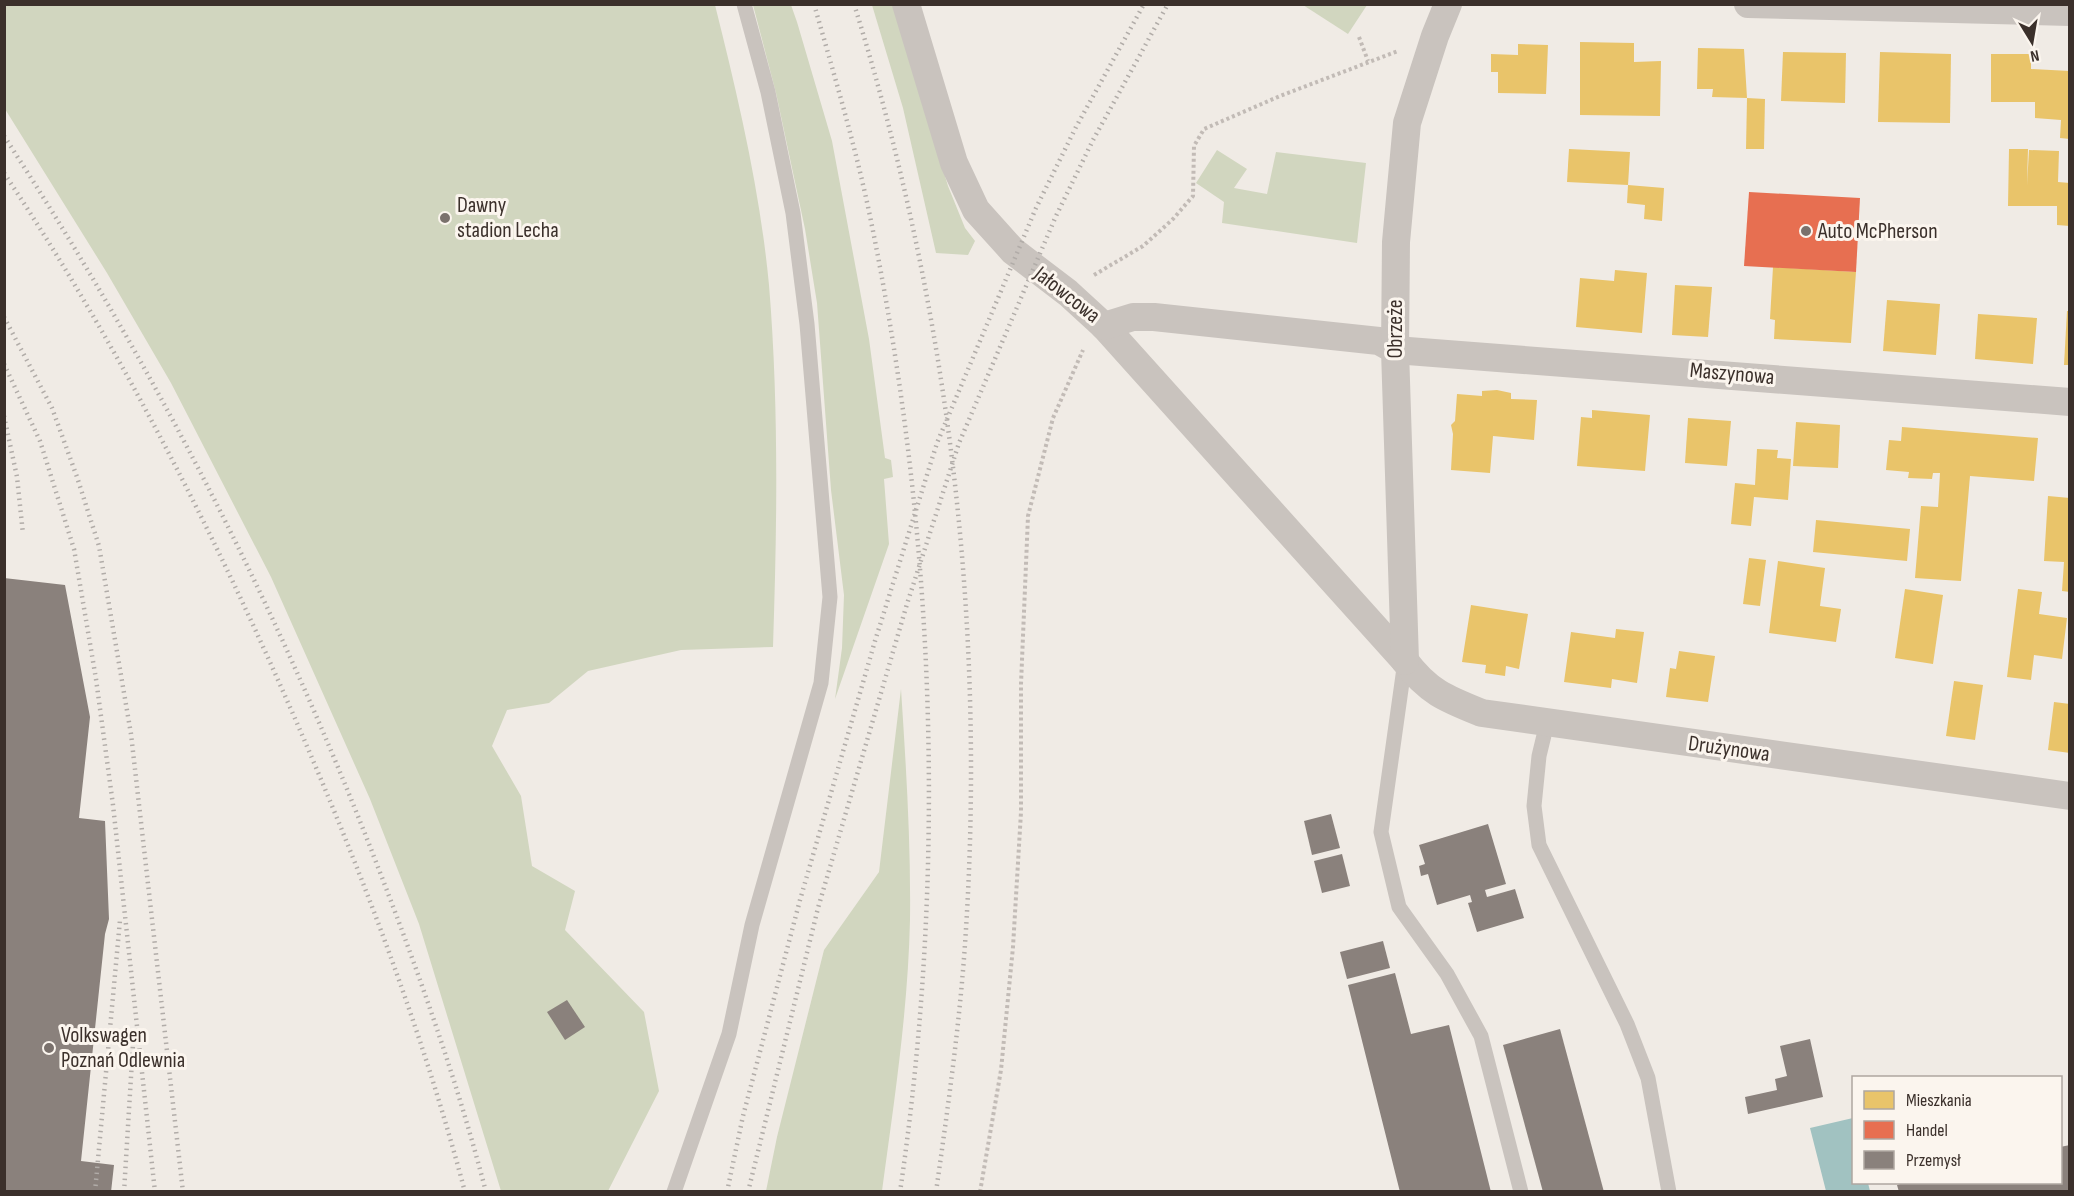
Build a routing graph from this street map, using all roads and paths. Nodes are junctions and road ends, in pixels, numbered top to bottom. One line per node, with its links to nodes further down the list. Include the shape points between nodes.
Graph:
1 (744, 4): 17 (lane, via 768,92 793,213 807,324 830,597 821,683 752,925 729,1034)
2 (906, 4): 10 (street, Jałowcowa, via 954,163 976,210 1012,251)
3 (1448, 4): 7 (street, Obrzeże)
4 (1748, 4): 5 (street)
5 (1928, 6): 6 (street)
6 (2070, 12)
7 (1435, 36): 9 (path); 12 (street, Obrzeże, via 1407,123 1396,242)
8 (1359, 37): 9 (path)
9 (1368, 61): 10 (path, via 1204,129 1194,146 1193,195 1143,246)
10 (1068, 294): 11 (street, Jałowcowa)
11 (1104, 326): 12 (street, Jałowcowa, via 1133,317 1154,317 1379,341); 14 (street, Drużynowa); 18 (path, via 1079,355 1053,418 1028,516 1021,684 1021,812 1013,947 1000,1070)
12 (1395, 350): 13 (street, Maszynowa); 14 (street, Obrzeże)
13 (2070, 402)
14 (1405, 661): 15 (street, Drużynowa, via 1439,696 1482,713); 19 (lane, via 1381,832 1399,907 1447,974 1481,1036)
15 (1547, 723): 16 (street, Drużynowa); 20 (lane, via 1534,806 1539,844 1627,1024 1648,1078)
16 (2070, 796)
17 (674, 1191)
18 (980, 1191)
19 (1521, 1191)
20 (1669, 1191)

